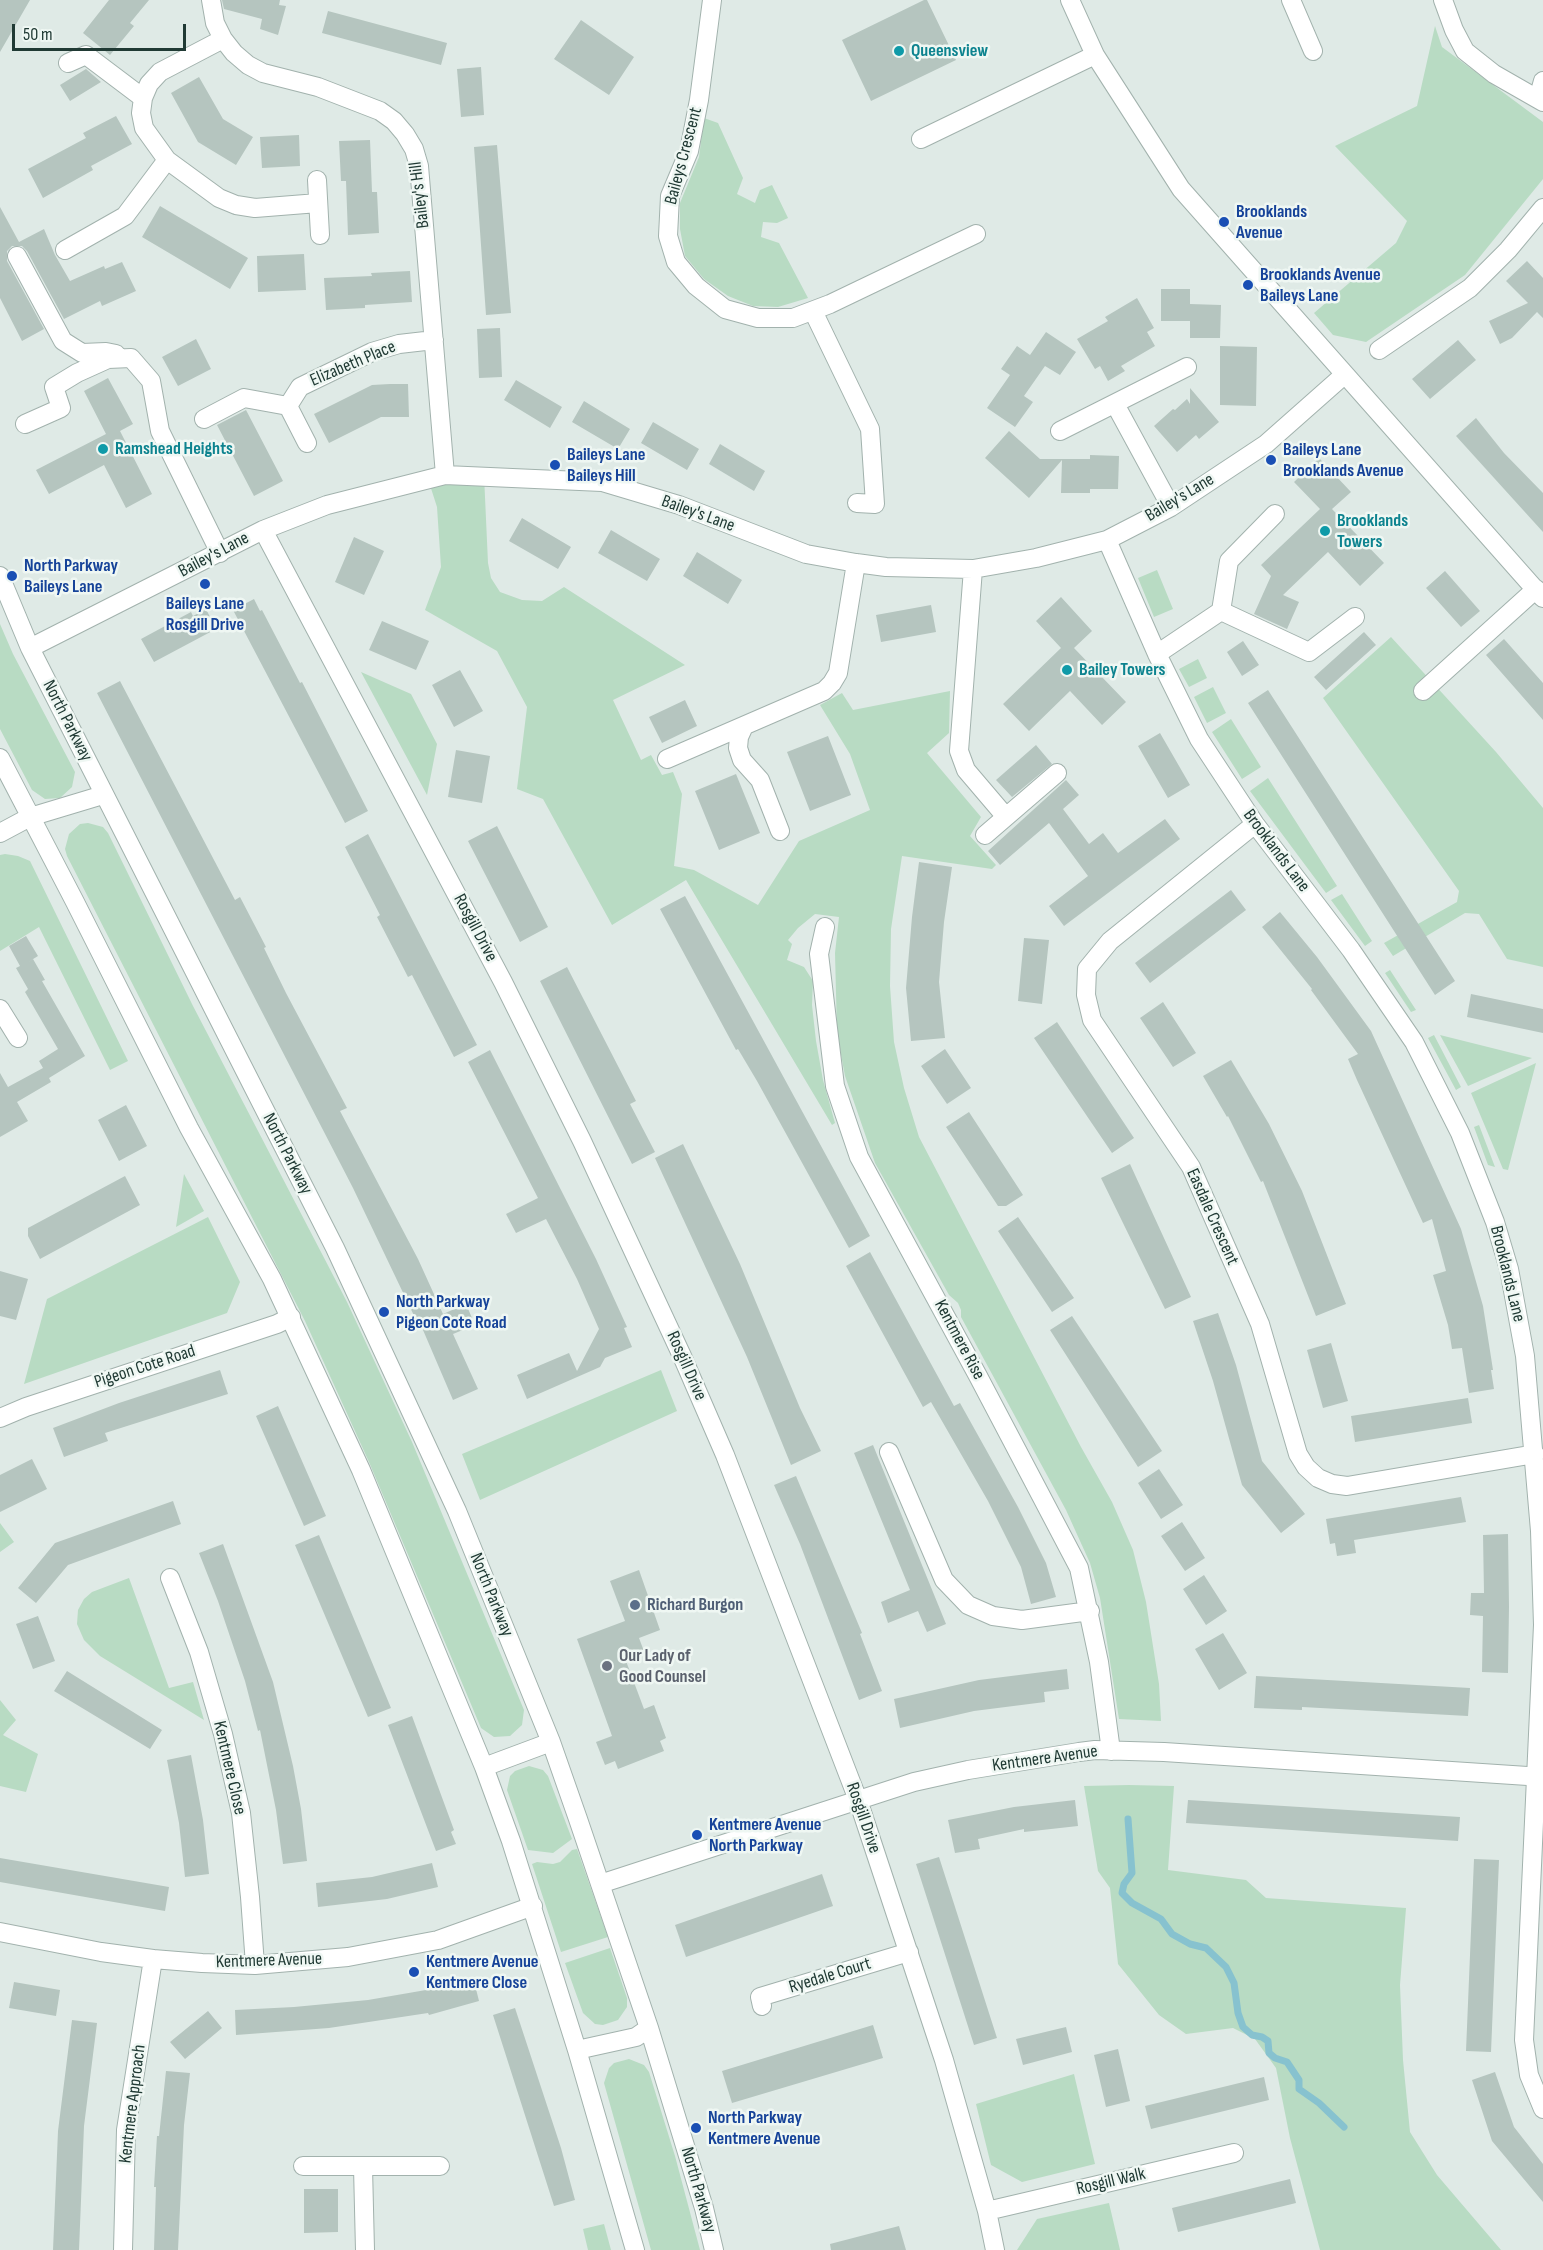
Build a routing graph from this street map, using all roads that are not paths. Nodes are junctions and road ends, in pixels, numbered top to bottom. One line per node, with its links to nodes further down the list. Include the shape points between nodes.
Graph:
1 (211, 0): 6 (street, Bailey's Hill)
2 (712, 0): 22 (street, Baileys Crescent, via 689,151 669,196 668,236 676,262 696,286 725,309 758,318 793,318)
3 (1070, 0): 8 (street)
4 (1291, 0): 7 (street)
5 (1443, 0): 12 (street, via 1465,51 1494,74)
6 (223, 39): 11 (street, via 160,72); 23 (street, Bailey's Hill, via 248,65 263,73 364,104 387,116 405,134 419,166)
7 (1312, 51)
8 (1095, 55): 13 (street); 27 (street, via 1181,189)
9 (68, 63): 11 (street, via 86,54)
10 (1543, 81): 12 (street)
11 (143, 98): 14 (street, via 144,128)
12 (1541, 100)
13 (921, 139)
14 (167, 160): 16 (street, via 203,188 236,205 255,208); 20 (street, via 125,216)
15 (318, 180): 16 (street)
16 (318, 204): 19 (street)
17 (1543, 208): 24 (street, via 1470,288)
18 (976, 234): 22 (street, Baileys Crescent)
19 (320, 235)
20 (65, 250)
21 (17, 256): 25 (street, via 63,341 82,353 106,352)
22 (813, 311): 35 (street, via 870,429 875,504)
23 (434, 340): 29 (street, Elizabeth Place, via 372,352 300,387); 34 (street, Bailey's Hill)
24 (1379, 350)
25 (131, 358): 31 (street, via 108,359 54,387 61,408); 40 (street, via 151,381 160,431)
26 (1187, 367): 28 (street)
27 (1344, 375): 36 (street, Bailey's Lane, via 1266,444); 44 (street)
28 (1115, 404): 32 (street); 36 (street)
29 (288, 406): 30 (street, via 244,398); 33 (street)
30 (204, 419)
31 (24, 424)
32 (1060, 431)
33 (307, 443)
34 (445, 475): 38 (street, Bailey's Lane, via 327,505); 41 (street, Bailey's Lane, via 602,482 679,505 806,554)
35 (857, 503)
36 (1171, 507): 39 (street, Bailey's Lane)
37 (1275, 514): 45 (street, via 1229,561)
38 (263, 530): 40 (street, Bailey's Lane); 74 (street, Rosgill Drive, via 498,972 582,1142 725,1455)
39 (1107, 540): 42 (street, Bailey's Lane); 48 (street, Brooklands Lane)
40 (220, 553): 47 (street, Bailey's Lane)
41 (856, 563): 42 (street, Bailey's Lane); 50 (street, via 838,673 832,683 824,691)
42 (973, 569): 56 (street, via 959,751 966,770)
43 (0, 576): 47 (street, North Parkway)
44 (1539, 593): 49 (street)
45 (1221, 611): 46 (street, via 1310,652); 48 (street)
46 (1354, 617)
47 (30, 648): 54 (street, North Parkway)
48 (1157, 654): 57 (street, Brooklands Lane, via 1200,739)
49 (1423, 691)
50 (744, 726): 52 (street); 58 (street, via 738,748 742,760 760,780)
51 (0, 758): 55 (street)
52 (667, 759)
53 (1056, 773): 56 (street)
54 (103, 795): 55 (street); 70 (street, North Parkway, via 352,1286 457,1511)
55 (30, 817): 59 (street); 64 (street)
56 (1006, 817): 60 (street)
57 (1255, 824): 67 (street, Brooklands Lane, via 1351,950 1414,1042 1460,1133 1509,1269 1526,1356); 67 (street, Easdale Crescent, via 1110,941 1087,969 1086,995 1092,1020 1191,1167 1260,1324 1298,1454 1306,1467 1318,1478 1347,1486)
58 (780, 831)
59 (0, 833)
60 (985, 836)
61 (825, 927): 69 (street, Kentmere Rise, via 819,954 835,1086 859,1157 1079,1568)
62 (0, 1009): 63 (street)
63 (18, 1038)
64 (291, 1317): 65 (street, Pigeon Cote Road); 72 (street, via 361,1470)
65 (0, 1418)
66 (890, 1452): 69 (street, via 944,1580 968,1605 993,1616 1022,1620)
67 (1535, 1454): 73 (street, Brooklands Lane, via 1543,1625)
68 (170, 1578): 80 (street, Kentmere Close, via 199,1652 241,1813)
69 (1090, 1611): 71 (street, Kentmere Rise)
70 (551, 1742): 72 (street); 75 (street, North Parkway)
71 (1110, 1751): 73 (street, Kentmere Avenue); 74 (street, Kentmere Avenue, via 1079,1752 968,1770)
72 (484, 1767): 76 (street)
73 (1540, 1776): 84 (street, Brooklands Lane, via 1524,2040 1529,2075)
74 (858, 1800): 75 (street, Kentmere Avenue); 78 (street, Rosgill Drive)
75 (600, 1884): 82 (street, North Parkway)
76 (533, 1906): 80 (street, Kentmere Avenue, via 438,1940 348,1957); 83 (street)
77 (0, 1932): 79 (street, Kentmere Avenue)
78 (909, 1952): 81 (street, Ryedale Court, via 760,1997); 89 (street, Rosgill Drive)
79 (153, 1959): 80 (street, Kentmere Avenue); 90 (street, Kentmere Approach, via 126,2130)
80 (255, 1965)
81 (762, 2006)
82 (649, 2028): 83 (street, via 636,2037); 93 (street, North Parkway)
83 (577, 2050): 92 (street)
84 (1543, 2109)
85 (1234, 2153): 89 (street, Rosgill Walk)
86 (303, 2166): 88 (street)
87 (440, 2166): 88 (street)
88 (363, 2167): 91 (street)
89 (987, 2211): 94 (street, Rosgill Drive)
90 (123, 2250)
91 (365, 2250)
92 (635, 2250)
93 (714, 2250)
94 (995, 2250)

